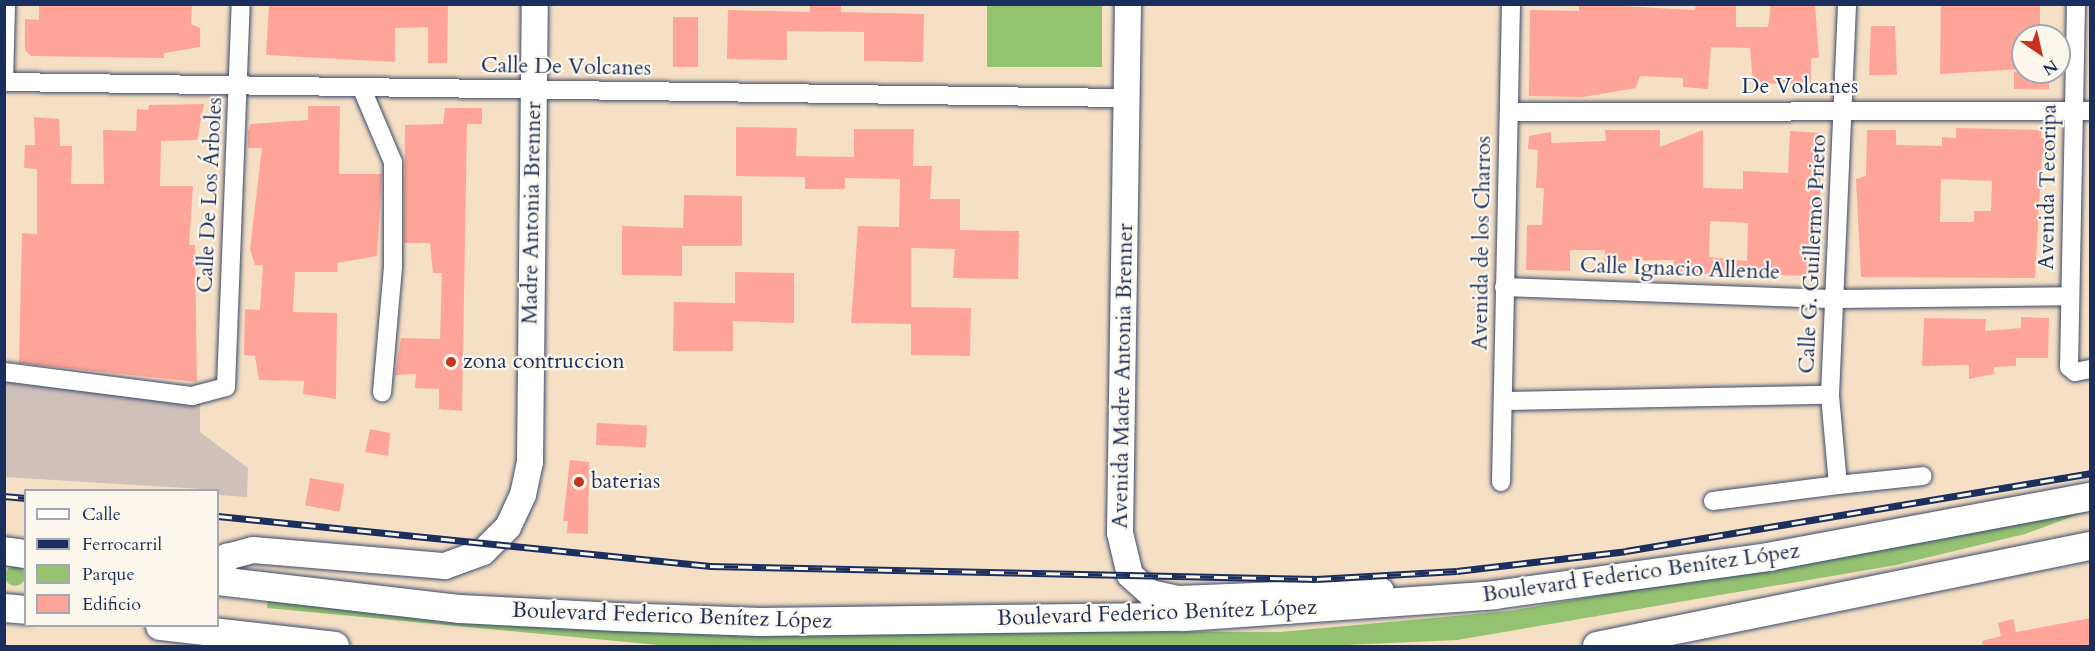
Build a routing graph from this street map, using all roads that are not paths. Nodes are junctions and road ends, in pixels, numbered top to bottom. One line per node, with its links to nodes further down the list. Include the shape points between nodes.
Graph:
1 (6, 4): 8 (street)
2 (241, 4): 9 (street, Calle De Los Árboles)
3 (535, 4): 11 (street, Madre Antonia Brenner)
4 (1128, 4): 12 (street, Avenida Madre Antonia Brenner)
5 (1510, 4): 15 (street, Avenida de los Charros)
6 (1847, 4): 13 (street, Calle G. Guillermo Prieto)
7 (2076, 4): 14 (street, Avenida Tecoripa)
8 (4, 82): 9 (street, Calle De Volcanes)
9 (239, 87): 10 (street, Calle De Volcanes); 20 (street, Calle De Los Árboles, via 226,387 192,396)
10 (362, 89): 11 (street, Calle De Volcanes); 21 (street, via 393,162 393,267)
11 (534, 91): 12 (street, Calle De Volcanes); 32 (street, Madre Antonia Brenner, via 530,462 523,495 508,527 483,552 446,566 253,550 227,557)
12 (1126, 98): 34 (street, Avenida Madre Antonia Brenner, via 1120,534 1130,575 1150,593 1179,599 1369,591)
13 (1843, 111): 14 (street, De Volcanes); 15 (street, De Volcanes); 18 (street, Calle G. Guillermo Prieto)
14 (2082, 111): 17 (street, Avenida Tecoripa)
15 (1509, 112): 16 (street, Avenida de los Charros)
16 (1504, 287): 18 (street, Calle Ignacio Allende); 23 (street, Avenida de los Charros)
17 (2070, 296): 18 (street, Calle Ignacio Allende); 19 (street, Avenida Tecoripa, via 2070,371)
18 (1837, 299): 22 (street, Calle G. Guillermo Prieto)
19 (2091, 369)
20 (4, 372)
21 (382, 393)
22 (1830, 395): 23 (street, Calle G. Guillermo Prieto); 26 (street)
23 (1503, 401): 25 (street, Avenida de los Charros)
24 (1923, 476): 26 (street)
25 (1501, 482)
26 (1838, 485): 28 (street)
27 (2091, 497): 34 (main road, Boulevard Federico Benítez López, via 1768,557)
28 (1713, 501)
29 (2091, 546): 40 (main road)
30 (4, 551): 31 (main road)
31 (24, 554)
32 (219, 577)
33 (219, 580): 34 (main road, Boulevard Federico Benítez López, via 460,609 760,622 1184,617)
34 (1437, 599)
35 (4, 608): 36 (main road)
36 (24, 610)
37 (167, 627): 38 (main road)
38 (214, 634): 39 (main road)
39 (335, 646)
40 (1597, 646)

